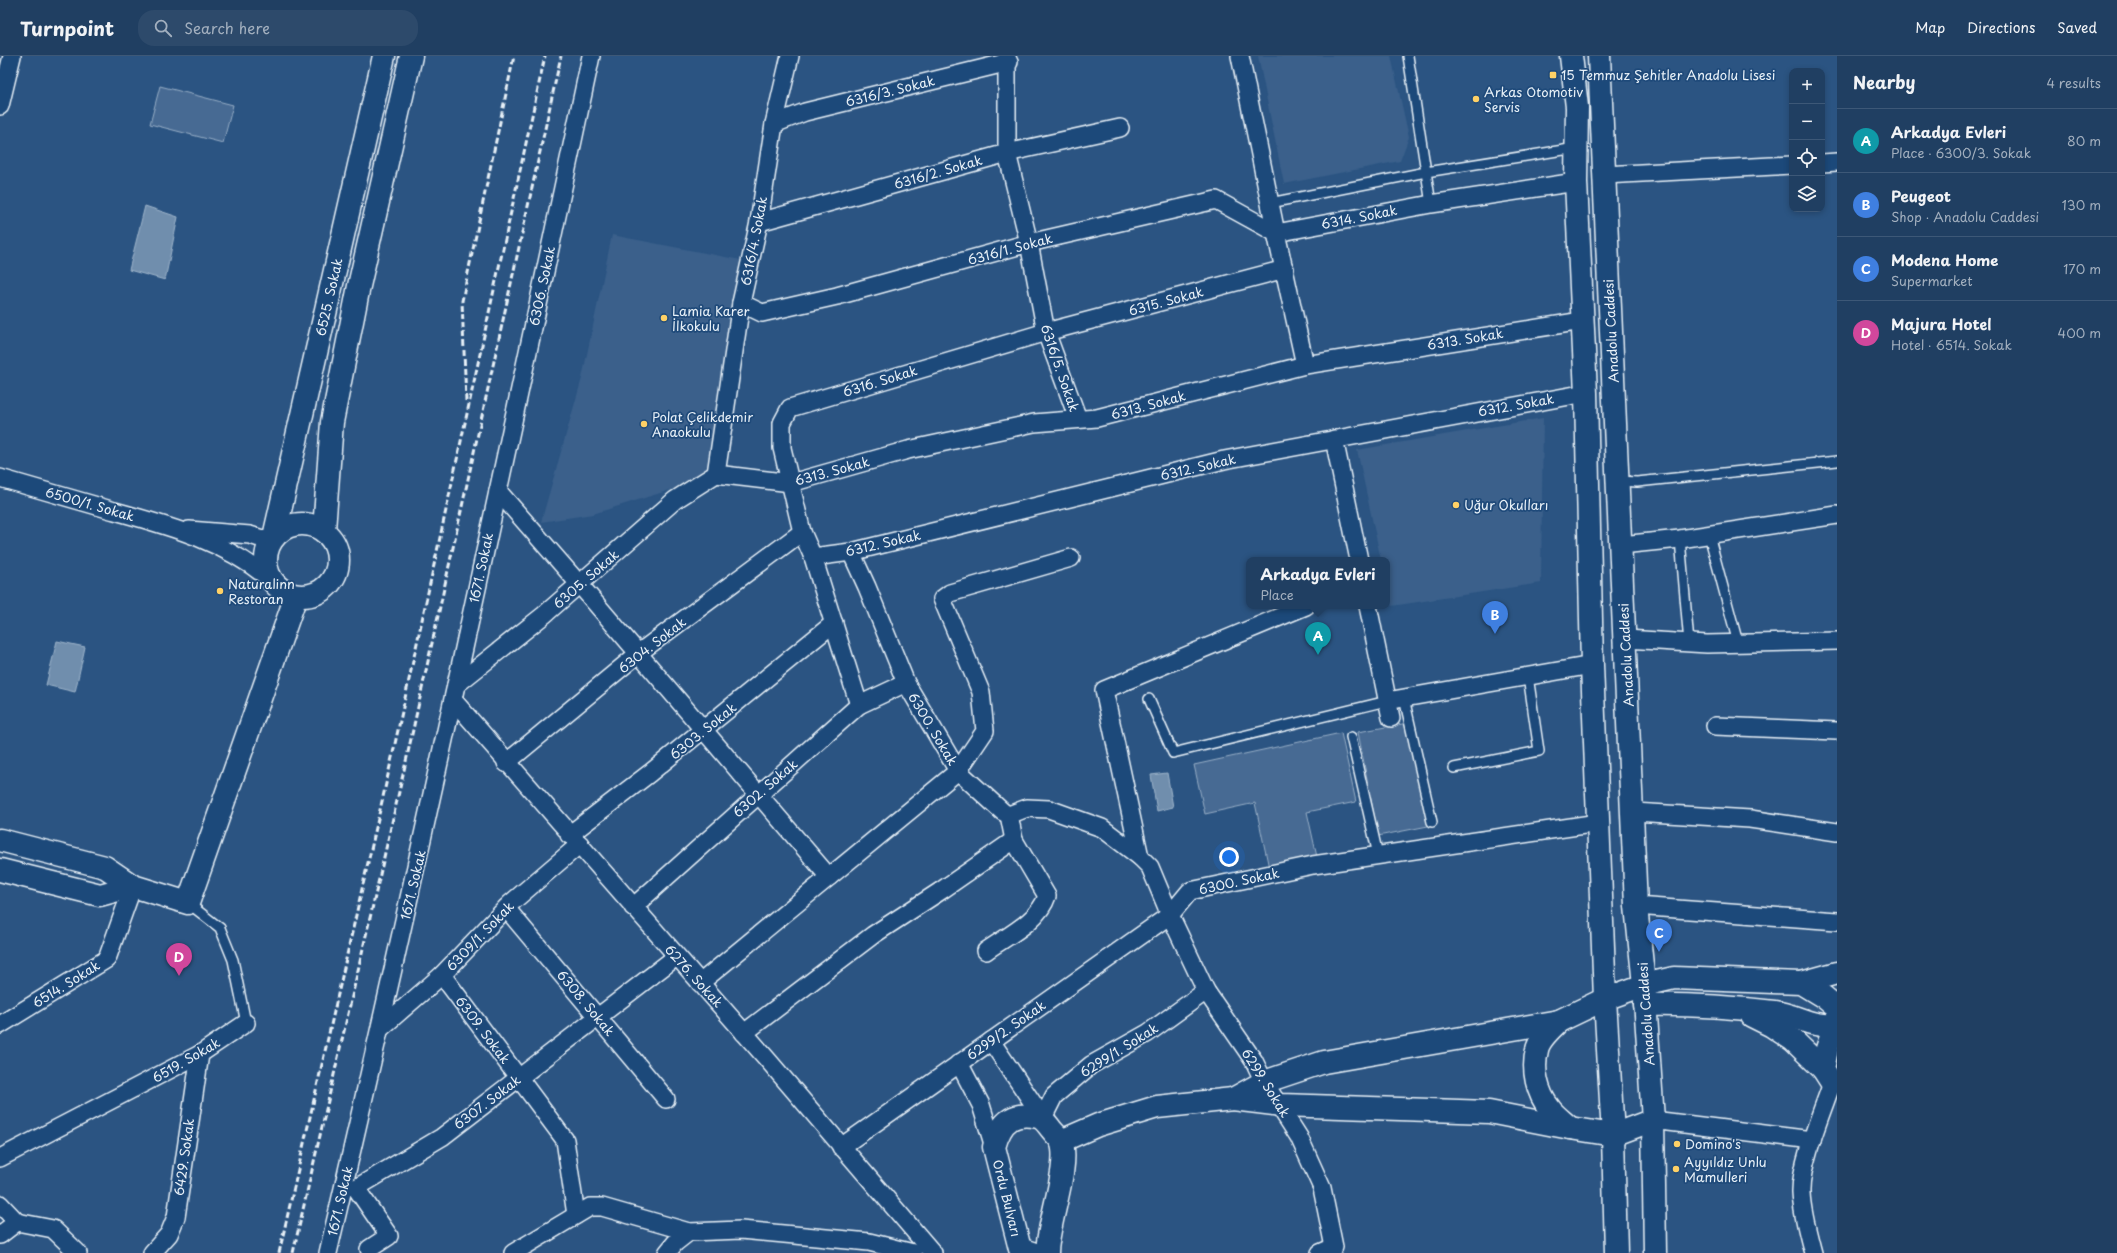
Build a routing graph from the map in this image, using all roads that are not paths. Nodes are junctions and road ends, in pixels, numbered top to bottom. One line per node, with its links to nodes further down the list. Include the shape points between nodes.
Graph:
1 (12, 56): 11 (street)
2 (384, 56): 48 (main road, 6525. Sokak)
3 (412, 56): 44 (main road, 6525. Sokak, via 359,286 332,422)
4 (591, 56): 40 (street, 6306. Sokak)
5 (790, 56): 12 (street, 6316/4. Sokak)
6 (1240, 56): 22 (street)
7 (1408, 56): 19 (lane)
8 (1571, 56): 14 (main road, via 1577,107)
9 (1599, 56): 20 (main road, Anadolu Caddesi)
10 (1008, 59): 12 (street, 6316/3. Sokak, via 805,112); 15 (street, 6316/5. Sokak)
11 (0, 106)
12 (774, 124): 24 (street, 6316/4. Sokak)
13 (1120, 128): 15 (street, 6316/2. Sokak)
14 (1576, 148): 19 (lane); 21 (main road)
15 (1008, 153): 24 (street, 6316/2. Sokak); 26 (street, 6316/5. Sokak)
16 (1837, 162): 17 (street)
17 (1825, 163)
18 (1789, 165): 20 (street)
19 (1426, 172): 22 (lane); 23 (lane)
20 (1604, 175): 38 (main road, Anadolu Caddesi)
21 (1576, 182): 23 (street, 6314. Sokak); 29 (main road)
22 (1270, 203): 25 (street)
23 (1430, 204): 25 (street, 6314. Sokak)
24 (759, 222): 28 (street, 6316/4. Sokak)
25 (1276, 233): 26 (street, 6316/1. Sokak, via 1216,200); 27 (street)
26 (1029, 242): 28 (street, 6316/1. Sokak, via 844,294 762,313); 30 (street, 6316/5. Sokak)
27 (1285, 269): 30 (street, 6315. Sokak); 31 (street)
28 (741, 303): 36 (street, 6316/4. Sokak)
29 (1582, 321): 31 (street, 6313. Sokak); 32 (main road)
30 (1046, 332): 33 (street, 6316/5. Sokak); 39 (street, 6316. Sokak, via 790,408 782,423 782,448)
31 (1305, 365): 33 (street, 6313. Sokak, via 1097,418)
32 (1586, 393): 34 (street, 6312. Sokak); 65 (main road)
33 (1078, 419): 39 (street, 6313. Sokak, via 1034,423 908,450)
34 (1334, 439): 50 (street, 6312. Sokak, via 1224,460); 52 (street)
35 (1837, 461): 38 (lane, via 1637,482)
36 (716, 474): 39 (street, 6313. Sokak); 55 (street, 6305. Sokak, via 675,500)
37 (0, 478): 43 (street, 6500/1. Sokak)
38 (1618, 481): 49 (main road, Anadolu Caddesi)
39 (791, 483): 45 (street, 6316. Sokak)
40 (498, 491): 42 (street, 6306. Sokak); 55 (street)
41 (1837, 515): 46 (street)
42 (493, 516): 68 (street, 1671. Sokak)
43 (181, 529): 48 (street, via 250,535); 54 (street, via 239,557)
44 (324, 530): 48 (main road, via 303,524 292,526 282,530); 56 (main road, via 337,549 337,572 323,590 313,595)
45 (802, 532): 51 (street, 6316. Sokak); 64 (street, 6304. Sokak)
46 (1709, 535): 47 (street); 63 (lane)
47 (1680, 539): 49 (street); 62 (lane)
48 (273, 540): 54 (main road, via 266,552 267,571)
49 (1621, 545): 60 (main road, Anadolu Caddesi)
50 (851, 552): 51 (street, 6312. Sokak); 67 (street, 6300. Sokak)
51 (813, 557): 59 (street, 6316. Sokak)
52 (1358, 557)
53 (1071, 558): 79 (street, via 950,594 942,599 981,692 985,730)
54 (273, 582): 56 (main road, via 281,590)
55 (580, 585): 64 (street); 68 (street, 6305. Sokak)
56 (296, 596): 94 (main road)
57 (1299, 609): 90 (street, via 1104,690)
58 (1369, 609): 70 (street)
59 (834, 623): 71 (street, 6316. Sokak); 74 (street, 6303. Sokak)
60 (1626, 640): 62 (street); 81 (main road, Anadolu Caddesi)
61 (1837, 641): 63 (street)
62 (1689, 643): 63 (street)
63 (1738, 643)
64 (638, 654): 74 (street); 77 (street, 6304. Sokak)
65 (1592, 665): 66 (street); 84 (main road)
66 (1528, 676): 70 (street); 78 (lane, via 1539,751)
67 (906, 683): 71 (street, 6302. Sokak); 79 (street, 6300. Sokak)
68 (455, 693): 77 (street, 6276. Sokak); 115 (street, 1671. Sokak)
69 (1149, 699): 70 (lane, via 1173,753)
70 (1395, 699): 72 (street); 83 (lane)
71 (859, 705): 80 (street, 6302. Sokak)
72 (1391, 718)
73 (1715, 726): 75 (street)
74 (704, 730): 80 (street); 87 (street, 6303. Sokak)
75 (1837, 731)
76 (1351, 737): 89 (lane)
77 (506, 763): 87 (street, 6276. Sokak)
78 (1454, 768)
79 (958, 771): 82 (street, 6300. Sokak); 92 (street)
80 (758, 794): 92 (street); 96 (street, 6302. Sokak)
81 (1634, 812): 85 (street, via 1750,819); 95 (main road, Anadolu Caddesi)
82 (1009, 815): 88 (street); 90 (street, via 1027,808 1049,809 1102,828)
83 (1432, 822)
84 (1598, 823): 89 (street, 6300. Sokak); 108 (main road)
85 (1837, 832)
86 (0, 840): 93 (main road, via 105,868)
87 (575, 840): 96 (street, 6276. Sokak); 97 (street, 6309/1. Sokak)
88 (1014, 840): 100 (street, via 1047,896 1043,907); 116 (street, via 873,935)
89 (1378, 856): 98 (street, 6300. Sokak, via 1313,865 1190,891)
90 (1140, 857): 98 (street, via 1150,867)
91 (0, 870): 93 (main road, via 100,894)
92 (829, 877): 104 (street)
93 (133, 886): 94 (main road); 114 (street, 6514. Sokak, via 107,959)
94 (188, 903): 113 (lane, 6519. Sokak, via 220,928 233,960)
95 (1636, 906): 99 (street); 107 (main road, Anadolu Caddesi)
96 (633, 907): 101 (street, 6276. Sokak)
97 (506, 908): 103 (street, 6309/1. Sokak); 110 (street, 6308. Sokak)
98 (1170, 914): 106 (street, 6299. Sokak); 117 (street, 6299/2. Sokak)
99 (1837, 921)
100 (986, 951)
101 (676, 957): 104 (street, 6276. Sokak); 110 (street, 6307. Sokak)
102 (1837, 973): 105 (main road)
103 (442, 975): 115 (street, 6309/1. Sokak); 120 (street, 6309. Sokak)
104 (700, 983): 116 (street, 6276. Sokak)
105 (1801, 983): 107 (main road, via 1674,978); 111 (main road, via 1824,996)
106 (1206, 992): 122 (street, 6299. Sokak, via 1254,1061); 126 (street, 6299/1. Sokak, via 1148,1033 1091,1065 1054,1096)
107 (1645, 995): 108 (main road); 109 (main road, via 1689,1004); 127 (main road, Anadolu Caddesi)
108 (1605, 999): 112 (main road); 129 (main road)
109 (1734, 1008): 111 (main road, via 1776,1013 1811,1024); 121 (main road, via 1772,1026 1793,1040)
110 (599, 1017): 120 (street, 6307. Sokak); 123 (street, 6308. Sokak)
111 (1836, 1019): 121 (main road)
112 (1559, 1021): 122 (main road, via 1324,1062); 128 (main road, via 1537,1049 1534,1074 1550,1109)
113 (246, 1023): 118 (street, 6519. Sokak)
114 (0, 1025)
115 (381, 1028): 145 (street, 1671. Sokak)
116 (744, 1033): 132 (street, 6276. Sokak)
117 (991, 1041): 119 (street, 6299/2. Sokak); 126 (street, Ordu Bulvarı)
118 (200, 1054): 134 (street, 6519. Sokak); 144 (street, 6429. Sokak, via 176,1217 169,1234)
119 (959, 1063): 132 (street, 6299/2. Sokak); 133 (street, Ordu Bulvarı, via 981,1105)
120 (519, 1078): 136 (street, 6309. Sokak, via 565,1140); 140 (street, 6307. Sokak, via 442,1137 356,1188 389,1236)
121 (1832, 1078): 130 (street)
122 (1264, 1082): 124 (main road); 125 (street, 6299. Sokak)
123 (666, 1099)
124 (1233, 1099): 125 (main road); 131 (main road, via 1157,1107 1098,1125)
125 (1281, 1106): 128 (main road, via 1489,1112); 150 (street, 6299. Sokak, via 1299,1137 1322,1188 1334,1247)
126 (1042, 1118): 131 (main road, Ordu Bulvarı); 133 (main road, Ordu Bulvarı, via 1029,1115 1010,1119 997,1135)
127 (1653, 1120): 129 (main road); 130 (street); 152 (main road, Anadolu Caddesi)
128 (1570, 1128): 129 (main road)
129 (1613, 1135): 151 (main road)
130 (1812, 1140): 153 (street, via 1801,1192)
131 (1061, 1141): 143 (main road, Ordu Bulvarı, via 1065,1160)
132 (841, 1147): 149 (street, 6276. Sokak)
133 (994, 1147): 143 (main road, Ordu Bulvarı)
134 (0, 1158)
135 (0, 1204): 137 (street)
136 (576, 1215): 138 (street, via 590,1207 602,1207); 146 (street)
137 (18, 1222): 139 (street); 142 (street, via 53,1229)
138 (690, 1232): 141 (street, via 741,1230); 147 (street)
139 (0, 1235)
140 (369, 1248)
141 (868, 1248): 148 (street)
142 (73, 1252)
143 (1031, 1252)
144 (152, 1253)
145 (328, 1253)
146 (513, 1253)
147 (667, 1253)
148 (913, 1253)
149 (934, 1253)
150 (1320, 1253)
151 (1616, 1253)
152 (1655, 1253)
153 (1813, 1253)

